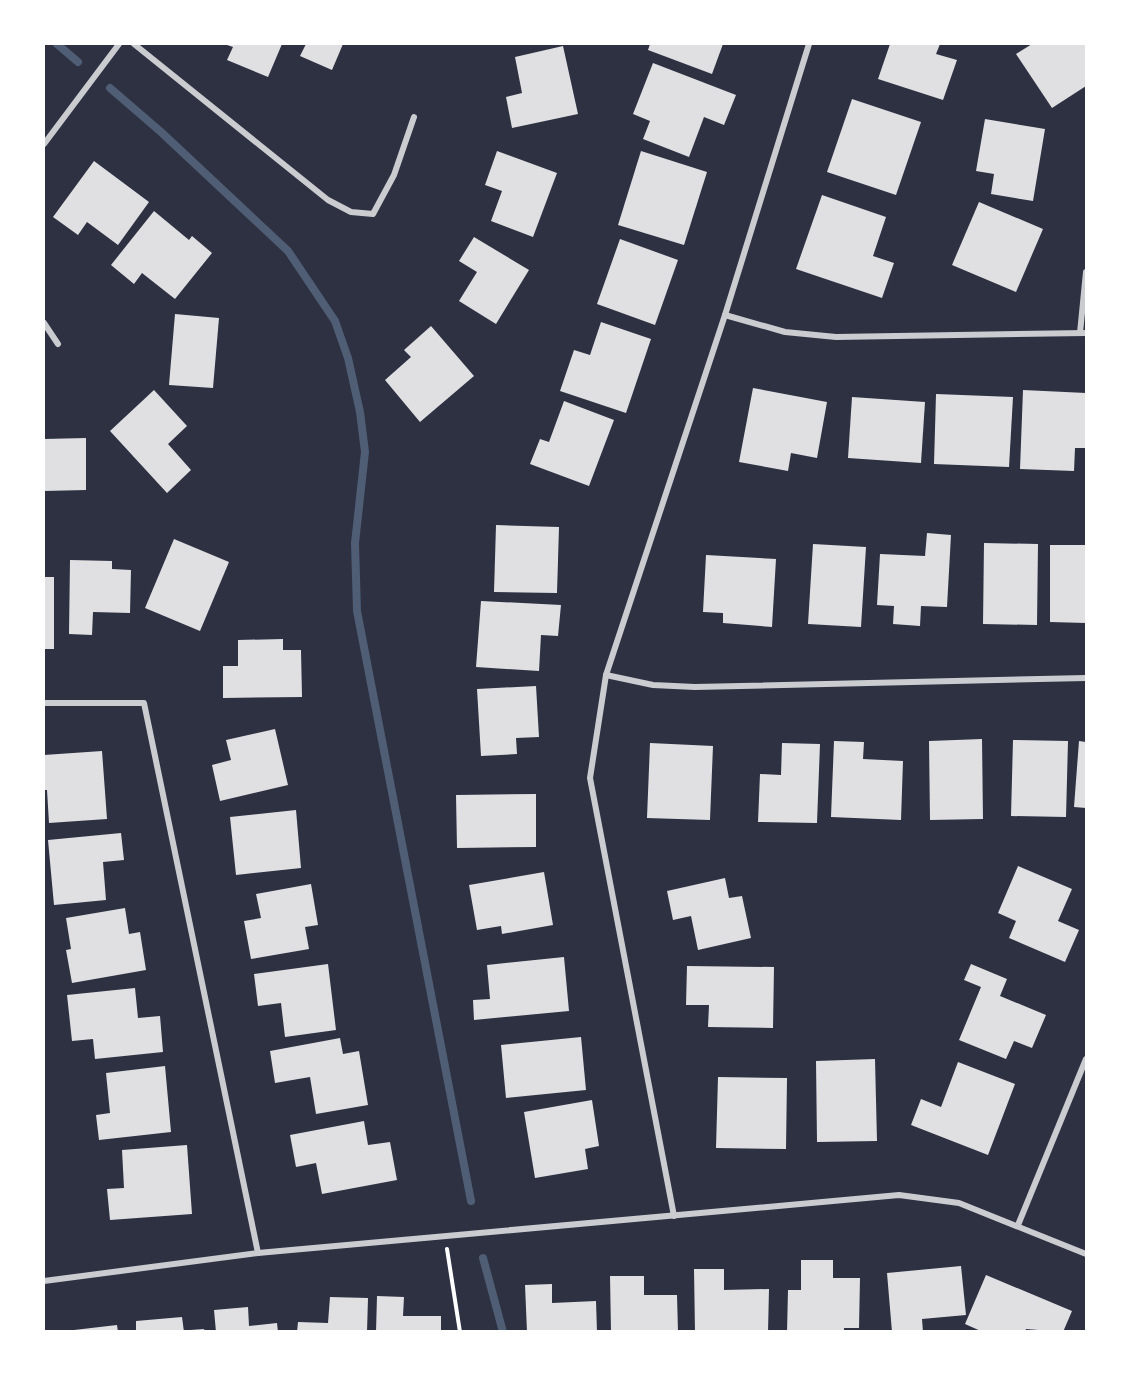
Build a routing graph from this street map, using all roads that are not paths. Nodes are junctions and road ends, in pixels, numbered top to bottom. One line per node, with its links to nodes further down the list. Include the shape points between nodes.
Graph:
1 (119, 44): 5 (street)
2 (134, 44): 4 (street, via 328,200 351,212 373,214 394,175)
3 (809, 44): 7 (street)
4 (414, 117)
5 (44, 144)
6 (1086, 272): 9 (street)
7 (725, 315): 9 (street, via 785,332 836,337); 11 (street)
8 (44, 323): 10 (street)
9 (1083, 333)
10 (58, 344)
11 (606, 675): 12 (street, via 653,685 695,687); 15 (street, via 590,778)
12 (1086, 678)
13 (44, 703): 17 (street, via 144,703)
14 (1086, 1059): 16 (street)
15 (674, 1216): 16 (street, via 899,1195 959,1203); 17 (street)
16 (1018, 1225): 18 (street)
17 (258, 1253): 19 (street)
18 (1086, 1254)
19 (44, 1281)

